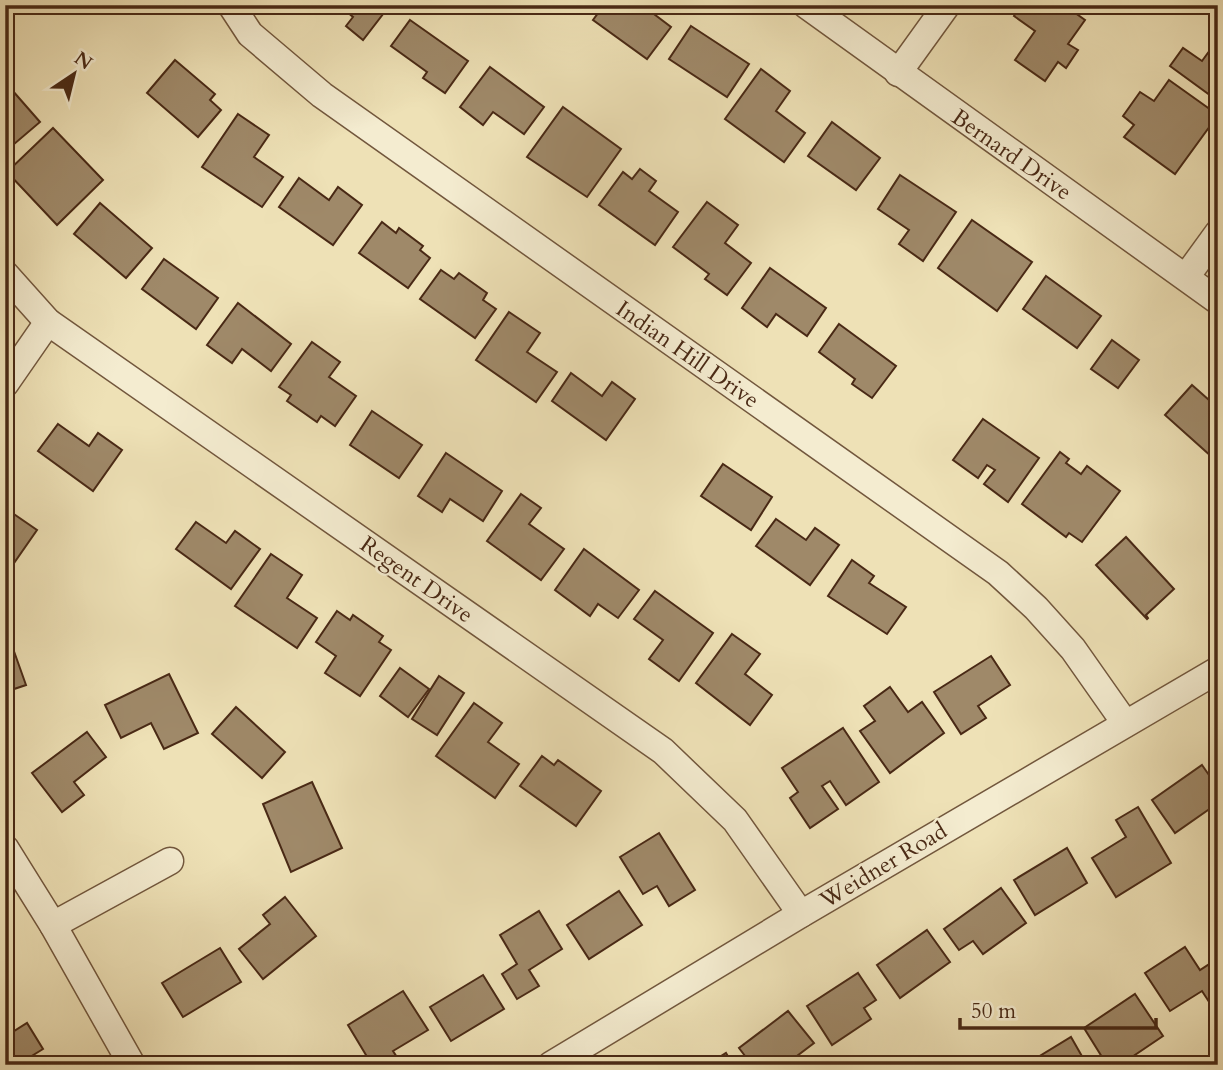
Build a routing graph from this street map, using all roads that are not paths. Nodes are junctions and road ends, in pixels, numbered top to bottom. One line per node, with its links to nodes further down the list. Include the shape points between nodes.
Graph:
1 (231, 5): 12 (street, Indian Hill Drive, via 250,34 322,95 998,573 1073,649)
2 (806, 5): 4 (street, Bernard Drive)
3 (947, 5): 4 (street)
4 (898, 73): 7 (street, Bernard Drive)
5 (1218, 233): 7 (street)
6 (5, 274): 9 (street, Regent Drive)
7 (1186, 277): 8 (street, Bernard Drive)
8 (1218, 301)
9 (48, 321): 10 (street); 15 (street, Regent Drive, via 663,751 736,820)
10 (5, 384)
11 (1218, 670): 12 (street, Weidner Road)
12 (1125, 723): 15 (street, Weidner Road)
13 (5, 848): 16 (street)
14 (170, 861): 16 (street)
15 (801, 914): 18 (street, Weidner Road)
16 (53, 925): 17 (street)
17 (132, 1065)
18 (551, 1065)

